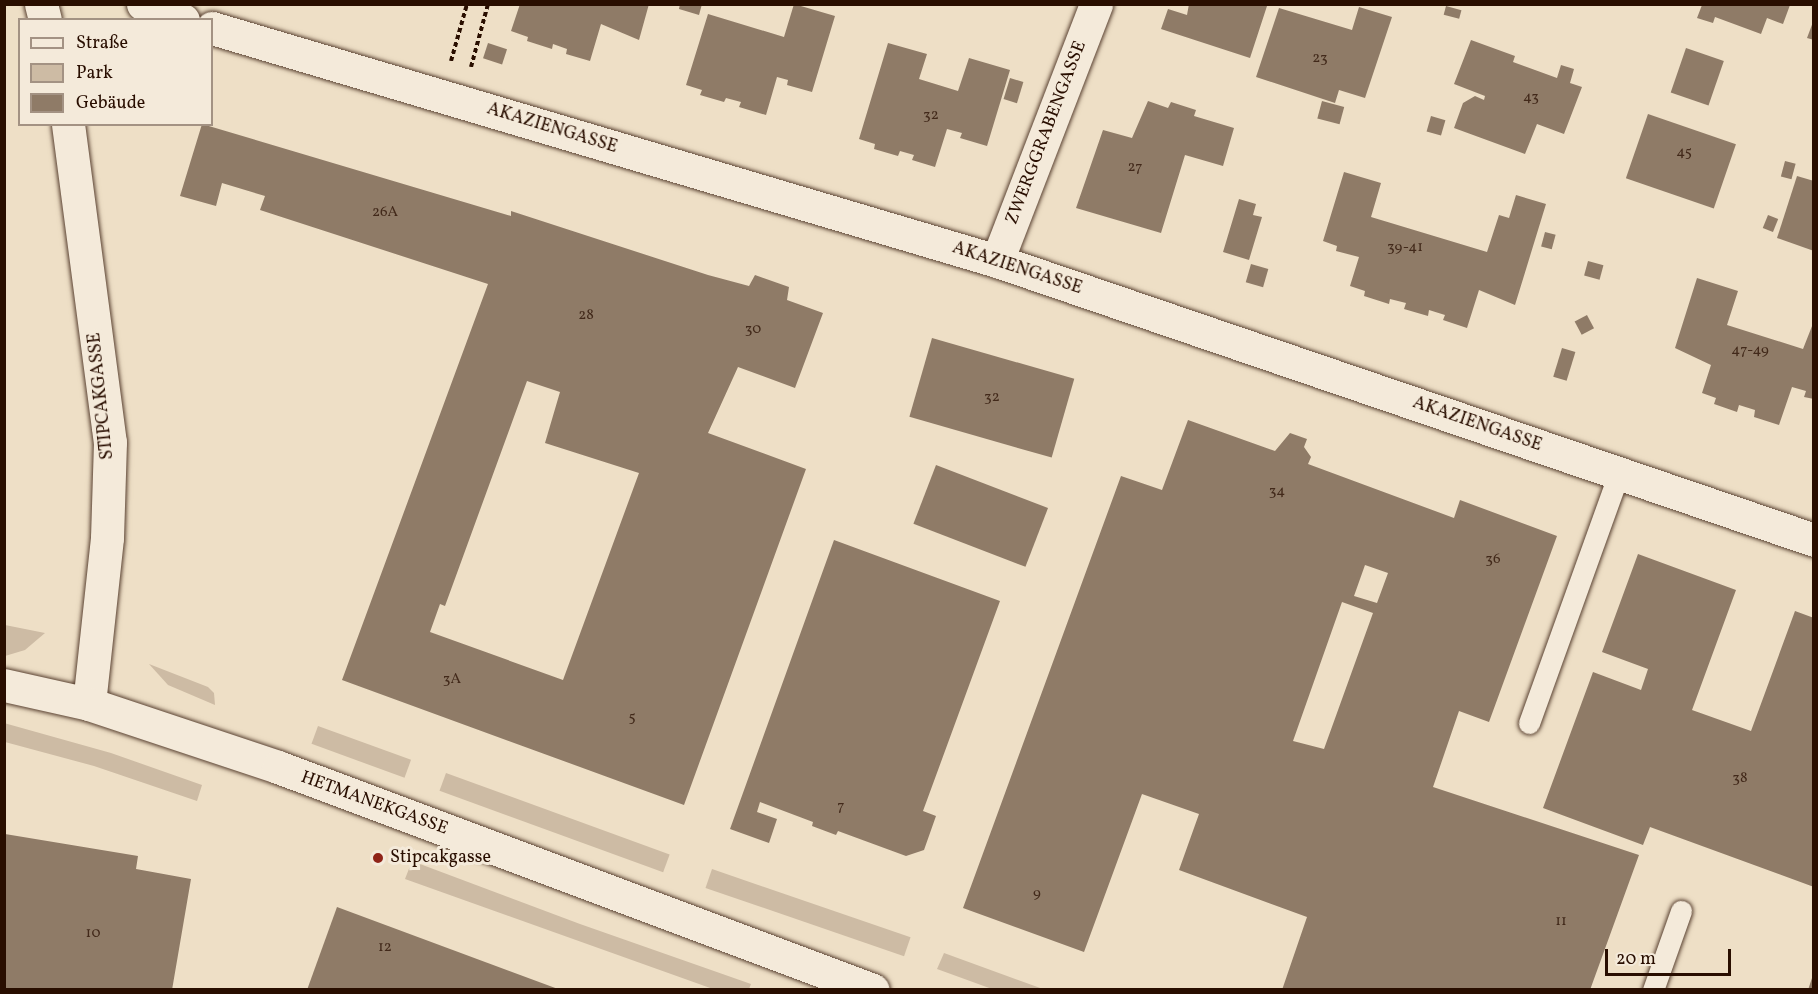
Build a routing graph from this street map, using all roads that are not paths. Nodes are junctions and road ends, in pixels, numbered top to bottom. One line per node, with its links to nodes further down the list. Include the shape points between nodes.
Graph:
1 (143, 4): 3 (street)
2 (1096, 4): 6 (street, ZWERGGRABENGASSE)
3 (178, 18)
4 (213, 28): 6 (street, AKAZIENGASSE)
5 (68, 126): 10 (street, STIPCAKGASSE, via 110,442 107,538)
6 (997, 261): 7 (street, AKAZIENGASSE)
7 (1619, 473): 8 (street, AKAZIENGASSE); 11 (lane)
8 (1814, 540)
9 (4, 685): 10 (street, HETMANEKGASSE)
10 (89, 704): 13 (street, HETMANEKGASSE, via 278,767)
11 (1529, 723)
12 (1681, 911): 14 (lane)
13 (873, 990)
14 (1653, 990)

